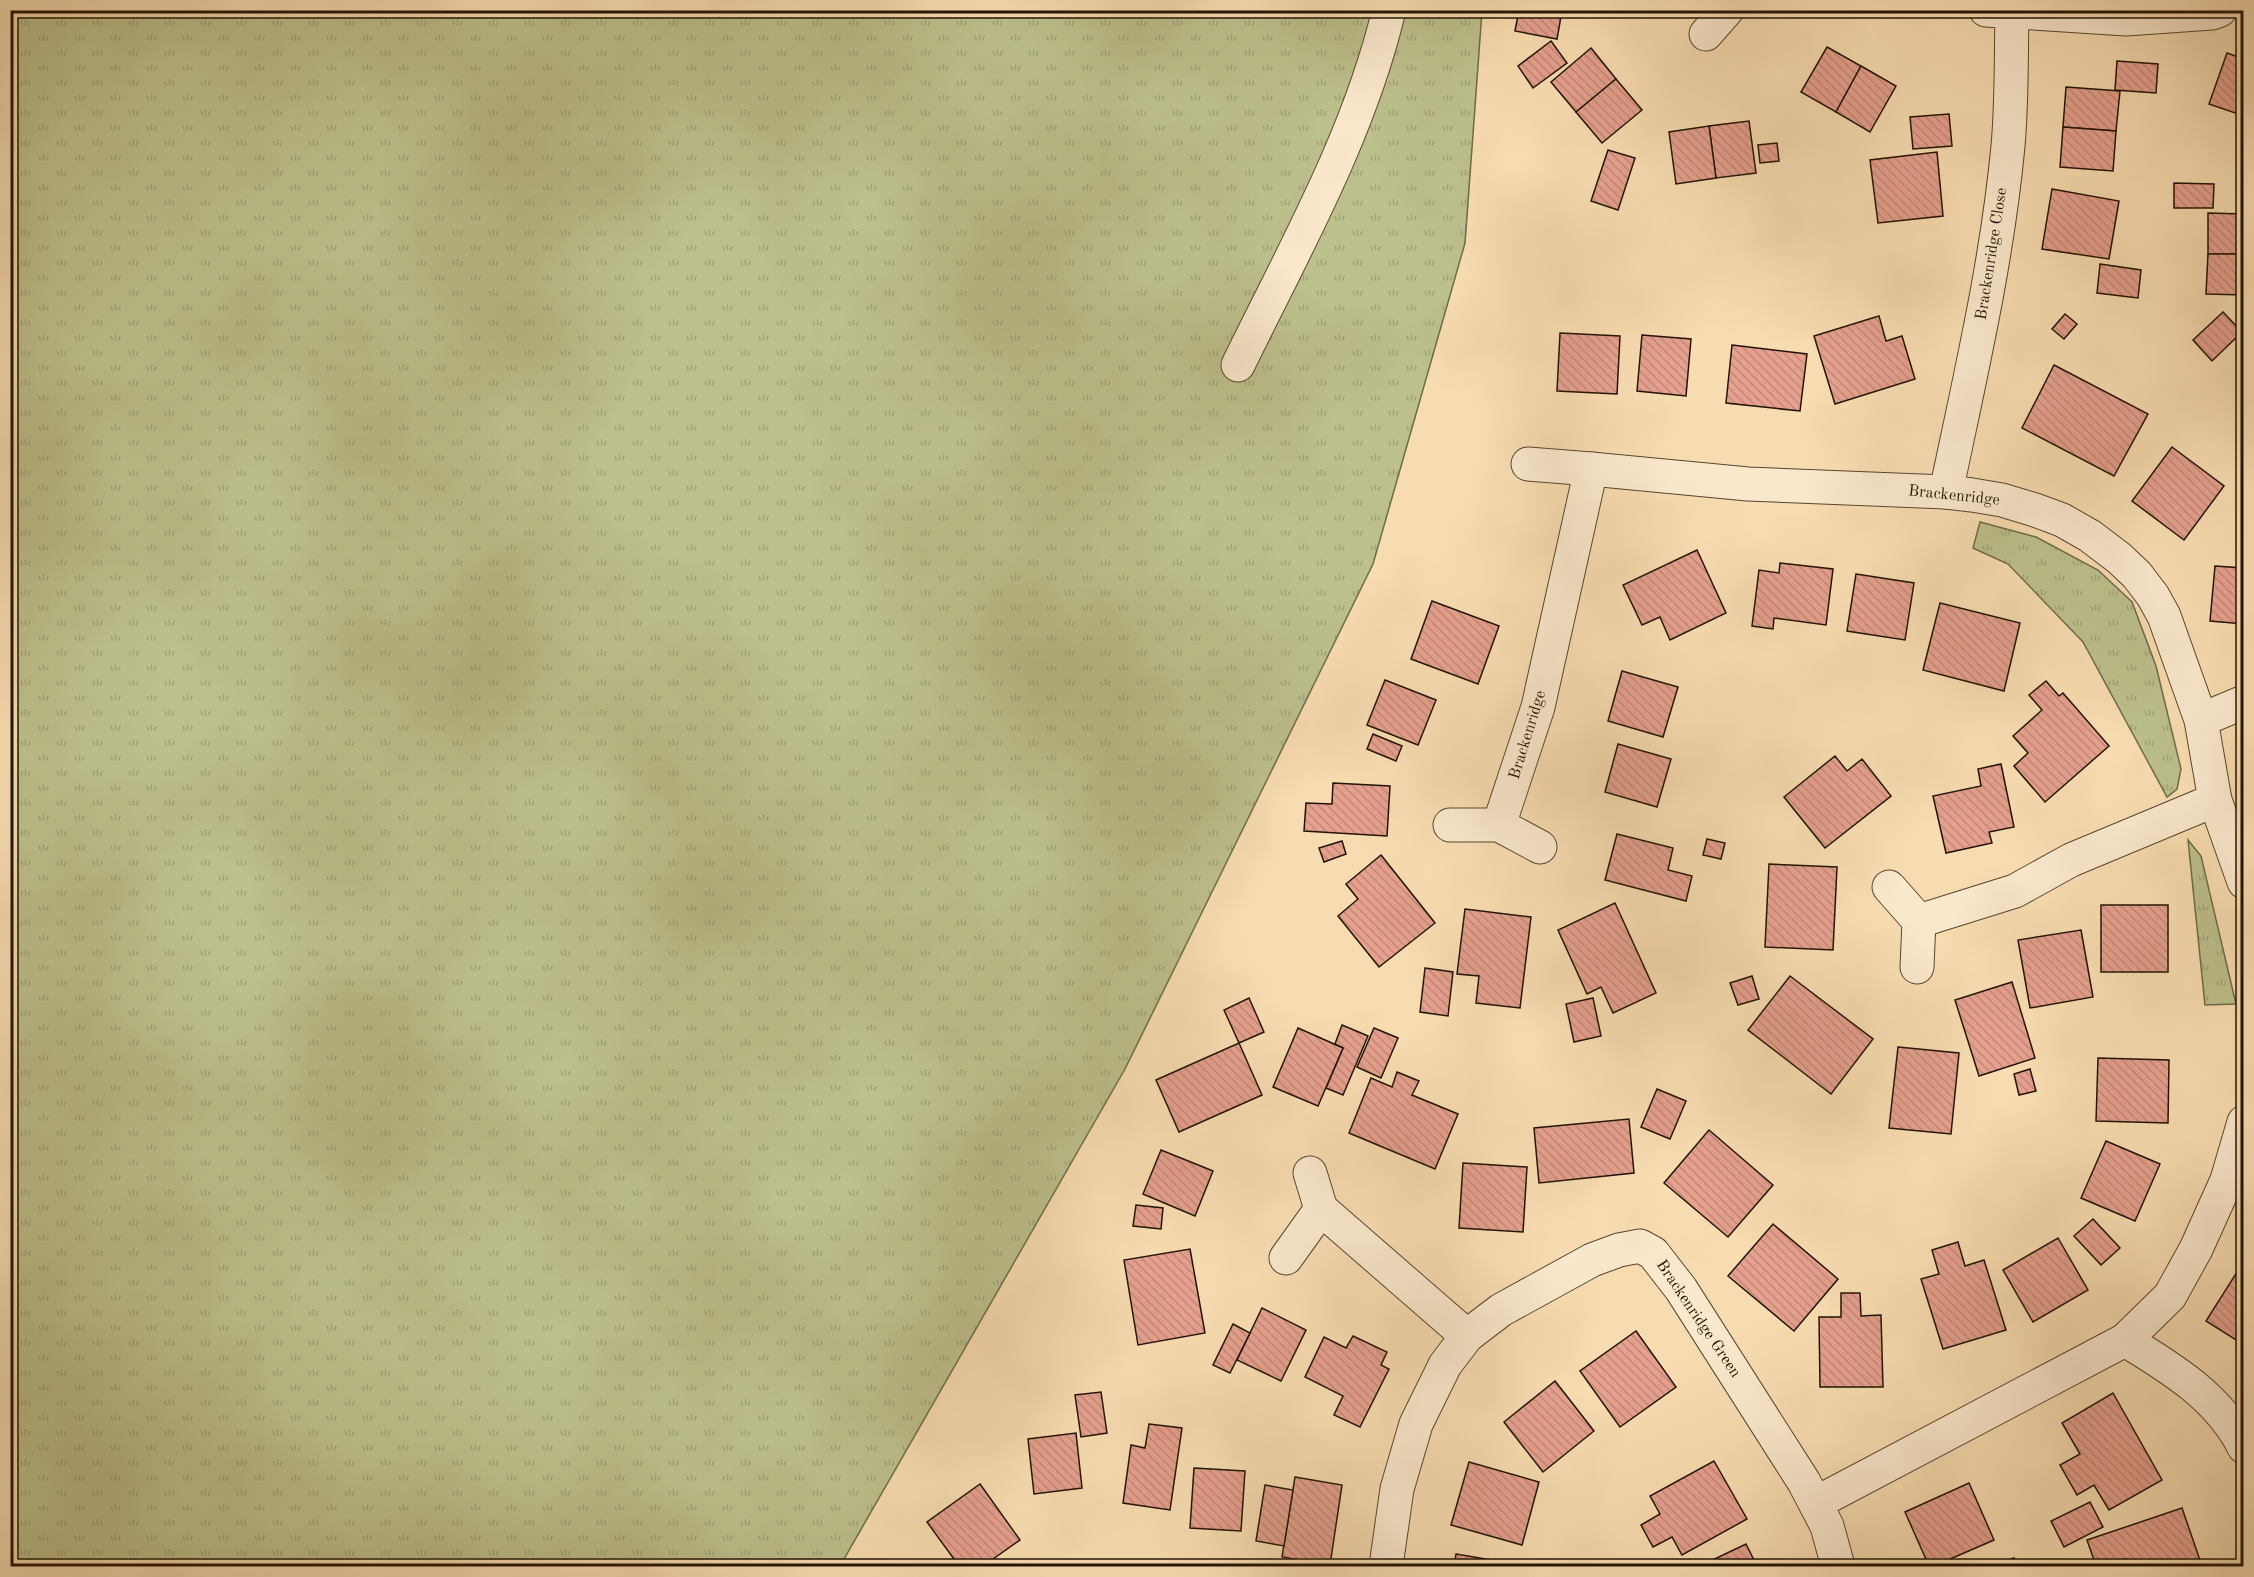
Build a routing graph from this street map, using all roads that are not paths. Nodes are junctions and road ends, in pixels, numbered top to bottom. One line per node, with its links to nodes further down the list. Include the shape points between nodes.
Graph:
1 (1389, 10): 4 (street, via 1378,57 1336,164)
2 (2220, 10): 3 (street, Brackenridge Close, via 2126,19)
3 (1999, 12): 7 (street, Brackenridge Close, via 2008,144 1981,327)
4 (1238, 365)
5 (1528, 464): 6 (street, Brackenridge)
6 (1591, 469): 7 (street, Brackenridge, via 1748,484); 12 (street, Brackenridge, via 1538,707)
7 (1946, 492): 9 (street, Brackenridge, via 2002,500 2061,520 2119,558 2137,575 2164,616)
8 (2244, 702): 9 (street)
9 (2201, 720): 10 (street, Brackenridge)
10 (2215, 800): 14 (street, Brackenridge); 16 (street, via 2071,860 2015,891)
11 (1450, 825): 12 (street)
12 (1499, 825): 13 (street)
13 (1540, 847)
14 (2244, 882)
15 (1888, 888): 16 (street)
16 (1919, 921): 17 (street)
17 (1917, 967)
18 (2244, 1122): 23 (street, via 2227,1180 2191,1258 2170,1296)
19 (1310, 1173): 20 (street)
20 (1321, 1209): 21 (street); 22 (street)
21 (1286, 1257)
22 (1467, 1336): 25 (street, Brackenridge Green, via 1502,1310 1592,1260 1641,1246 1653,1253 1681,1289); 26 (street, Brackenridge Green, via 1445,1365 1416,1424 1397,1489)
23 (2125, 1340): 24 (street, via 2190,1383 2229,1422); 25 (street)
24 (2244, 1447)
25 (1816, 1503): 27 (street, Brackenridge Green)
26 (1386, 1566)
27 (1838, 1566)

